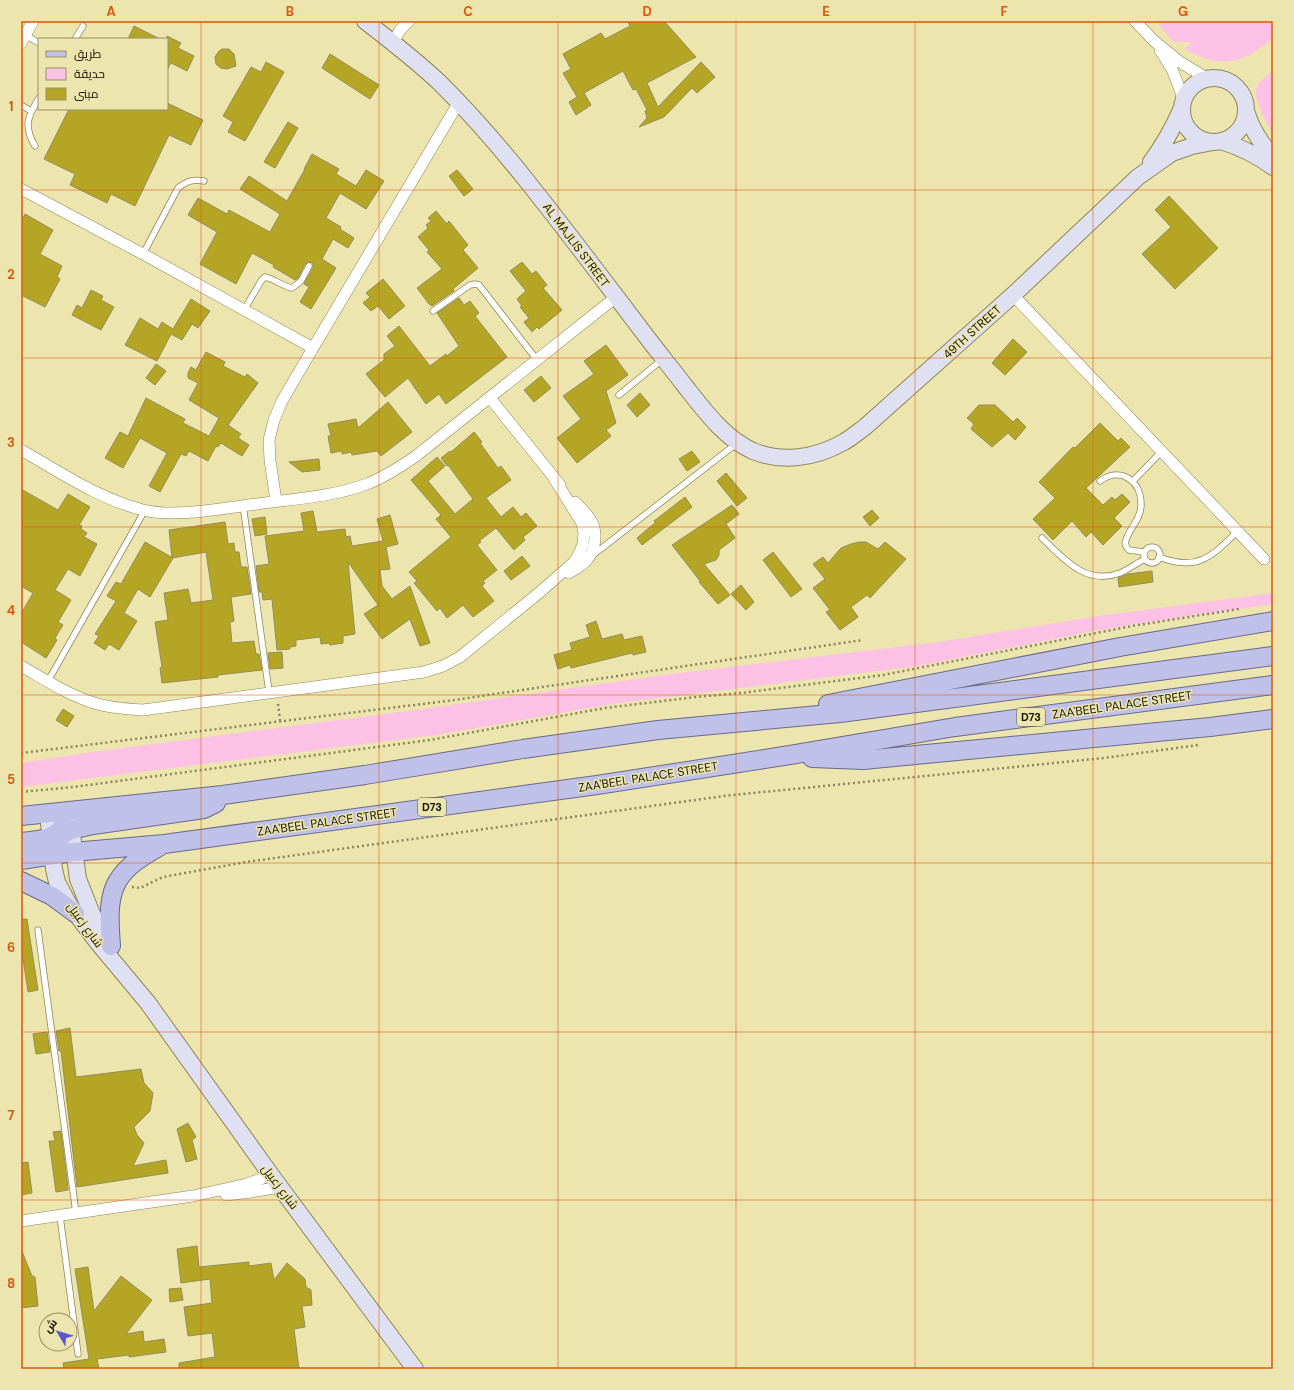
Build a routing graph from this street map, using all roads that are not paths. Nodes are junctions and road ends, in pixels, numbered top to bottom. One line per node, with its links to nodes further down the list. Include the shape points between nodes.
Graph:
1 (33, 21): 7 (street)
2 (364, 21): 10 (street, AL MAJLIS STREET)
3 (409, 21): 10 (street)
4 (1135, 21): 8 (street)
5 (83, 26): 6 (lane)
6 (75, 38)
7 (23, 39): 9 (lane)
8 (1154, 41): 11 (street, via 1180,62); 14 (street, via 1172,69)
9 (38, 43)
10 (393, 43): 13 (street, AL MAJLIS STREET)
11 (1208, 78): 14 (street, via 1193,86); 17 (street, via 1224,79 1238,88 1246,103)
12 (38, 100): 16 (lane)
13 (459, 102): 30 (street, AL MAJLIS STREET, via 512,163); 33 (street)
14 (1183, 104): 18 (street, via 1183,116 1191,131 1197,137); 22 (street, 49TH STREET, via 1163,145)
15 (21, 105): 16 (lane)
16 (31, 111): 19 (lane, via 28,129)
17 (1246, 111): 18 (street, via 1245,120 1236,133); 20 (street, via 1250,125)
18 (1217, 142): 21 (street, via 1236,146); 22 (street, 49TH STREET, via 1192,146 1172,153)
19 (35, 146)
20 (1273, 158)
21 (1273, 167)
22 (1138, 177): 29 (street, 49TH STREET)
23 (204, 181): 27 (lane, via 186,182 178,188)
24 (21, 186): 26 (street)
25 (21, 189): 26 (street)
26 (33, 195): 27 (street)
27 (143, 254): 31 (street)
28 (309, 266): 31 (lane, via 301,281 292,288 265,277)
29 (1013, 295): 40 (street); 41 (street, 49TH STREET, via 865,427 842,443 816,454)
30 (616, 298): 34 (street, AL MAJLIS STREET); 35 (street)
31 (244, 310): 33 (street)
32 (433, 311): 35 (lane, via 470,285 479,285)
33 (314, 348): 45 (street, via 282,401 269,440)
34 (664, 359): 36 (lane); 38 (street, AL MAJLIS STREET, via 703,410 725,433)
35 (538, 360): 37 (street)
36 (619, 395)
37 (490, 398): 42 (street); 45 (street, via 392,473 338,492)
38 (738, 442): 41 (street, AL MAJLIS STREET, via 771,456); 54 (lane)
39 (21, 450): 47 (street, via 94,491 119,503)
40 (1162, 451): 44 (lane); 48 (street)
41 (788, 458)
42 (555, 480): 54 (street, via 587,515 594,529 593,550); 55 (street, via 582,523 583,544 574,562)
43 (1100, 481): 44 (lane, via 1114,474 1121,474)
44 (1133, 481): 50 (lane, via 1139,492 1141,505 1137,521 1125,540 1129,550)
45 (276, 501): 46 (street)
46 (243, 505): 47 (street, via 180,513); 61 (lane)
47 (145, 510): 59 (lane)
48 (1238, 531): 51 (lane, via 1204,559 1182,563); 53 (street)
49 (1042, 538): 52 (lane, via 1069,564 1080,572 1093,576 1120,573)
50 (1144, 552): 51 (lane, via 1153,547 1159,551); 52 (lane)
51 (1159, 557): 52 (lane, via 1154,562 1147,562)
52 (1145, 559)
53 (1264, 559)
54 (587, 560): 55 (street)
55 (540, 592): 61 (street, via 460,657 443,666 424,672)
56 (1273, 621): 62 (main road, via 1120,647 894,691 821,706)
57 (1273, 656): 62 (main road, D73, via 916,704)
58 (21, 666): 59 (street)
59 (48, 681): 61 (street, via 92,703 143,710)
60 (1273, 685): 64 (main road, ZAA'BEEL PALACE STREET / D73, via 955,727)
61 (273, 692)
62 (792, 717): 65 (main road, D73, via 658,730)
63 (1273, 718): 64 (main road, via 1210,727 863,760)
64 (790, 755): 72 (main road, ZAA'BEEL PALACE STREET / D73, via 597,785)
65 (223, 795): 66 (main road); 69 (main road, via 204,809)
66 (69, 811): 67 (main road); 69 (street, شارع زعبيل); 70 (main road, via 65,824)
67 (48, 814): 68 (main road); 70 (street, شارع زعبيل)
68 (21, 816)
69 (71, 830): 73 (street, شارع زعبيل); 74 (main road, via 60,837)
70 (51, 837): 71 (main road); 74 (street, شارع زعبيل)
71 (21, 842)
72 (164, 844): 73 (main road, ZAA'BEEL PALACE STREET / D73); 79 (main road, via 134,862 119,879 111,898)
73 (73, 852): 74 (main road, ZAA'BEEL PALACE STREET / D73); 79 (street, شارع زعبيل, via 78,880 92,914)
74 (53, 855): 75 (main road, ZAA'BEEL PALACE STREET / D73); 77 (street, شارع زعبيل, via 57,882)
75 (21, 860)
76 (21, 881): 77 (main road, via 52,896)
77 (75, 912): 80 (street, شارع زعبيل)
78 (38, 930): 82 (lane)
79 (111, 946): 80 (street, شارع زعبيل, via 132,974)
80 (148, 1003): 81 (street, شارع زعبيل)
81 (275, 1181): 82 (street); 86 (street, شارع زعبيل)
82 (76, 1214): 83 (street)
83 (60, 1216): 84 (street); 85 (lane)
84 (21, 1221)
85 (78, 1354)
86 (415, 1369)

